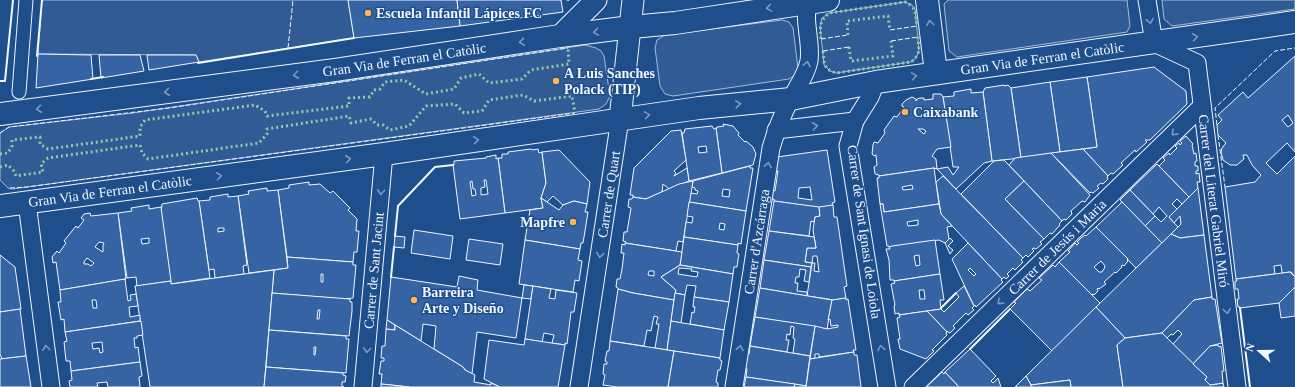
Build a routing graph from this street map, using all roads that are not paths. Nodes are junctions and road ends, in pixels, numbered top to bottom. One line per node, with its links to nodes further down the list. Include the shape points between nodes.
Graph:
1 (26, 0): 13 (street)
2 (596, 0): 9 (street)
3 (633, 0): 8 (street, Carrer de Quart)
4 (927, 0): 11 (main road, one-way to 4)
5 (1147, 0): 10 (street, one-way to 10)
6 (815, 1): 8 (main road, Gran Via de Ferran el Catòlic, one-way to 8); 14 (street, Gran Via de Ferran el Catòlic, one-way to 6, via 805,75 809,47 806,26)
7 (1295, 22): 10 (main road, Gran Via de Ferran el Catòlic, one-way to 7)
8 (631, 27): 9 (main road, Gran Via de Ferran el Catòlic, one-way to 9); 17 (street, Carrer de Quart)
9 (560, 36): 16 (main road, Gran Via de Ferran el Catòlic, one-way to 16)
10 (1154, 42): 11 (main road, Gran Via de Ferran el Catòlic); 15 (street, Carrer del Literat Gabriel Miró, via 1197,64)
11 (936, 73): 12 (main road, Gran Via de Ferran el Catòlic, one-way to 11)
12 (876, 82): 14 (main road, Gran Via de Ferran el Catòlic); 18 (street, Carrer de Sant Ignasi de Loiola)
13 (19, 92)
14 (791, 99): 17 (main road, Gran Via de Ferran el Catòlic, one-way to 14); 19 (street, Carrer d'Azcárraga)
15 (1202, 106): 27 (street, Carrer de Jesús i Maria, one-way to 27); 28 (street, Carrer del Literat Gabriel Miró, one-way to 28)
16 (2, 116)
17 (620, 119): 20 (main road, Gran Via de Ferran el Catòlic, one-way to 17); 24 (street, Carrer de Quart, one-way to 24)
18 (855, 121): 19 (street, one-way to 18); 26 (street, Carrer de Sant Ignasi de Loiola, one-way to 18, via 848,146)
19 (776, 130): 25 (street, Carrer d'Azcárraga, one-way to 19, via 771,148)
20 (384, 154): 21 (main road, Gran Via de Ferran el Catòlic, one-way to 20); 23 (street, Carrer de Sant Jacint, one-way to 23)
21 (11, 202): 22 (street, one-way to 21)
22 (51, 387)
23 (363, 387)
24 (579, 387)
25 (734, 387)
26 (887, 387)
27 (913, 387)
28 (1236, 387)

